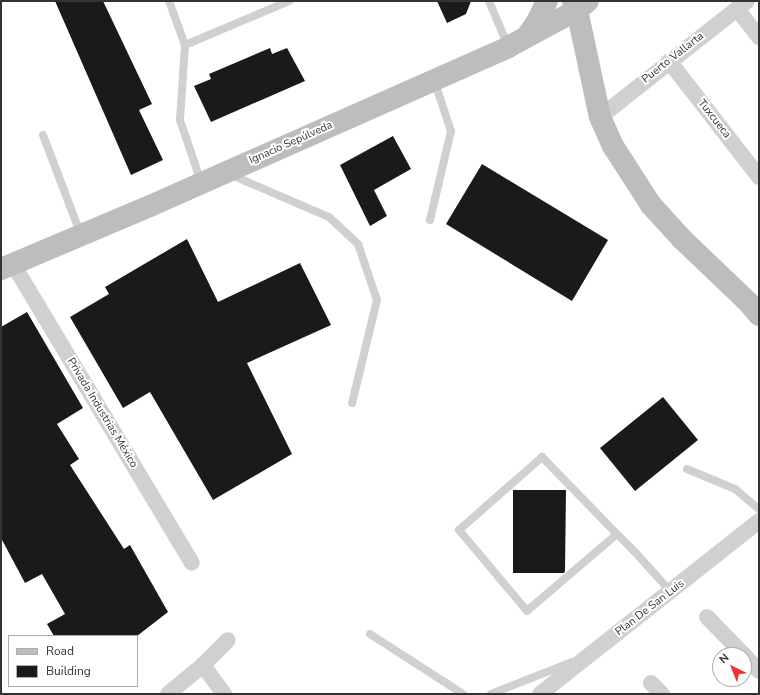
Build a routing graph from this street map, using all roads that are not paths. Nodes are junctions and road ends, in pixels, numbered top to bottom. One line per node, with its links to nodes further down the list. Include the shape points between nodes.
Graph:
1 (169, 1): 9 (lane)
2 (289, 1): 9 (lane)
3 (490, 1): 8 (lane)
4 (547, 1): 8 (main road, via 538,20)
5 (579, 4): 8 (main road, Ignacio Sepúlveda); 12 (main road)
6 (742, 5): 7 (street); 10 (street, Puerto Vallarta)
7 (759, 38)
8 (517, 42): 11 (main road, Ignacio Sepúlveda)
9 (185, 45): 16 (lane, via 180,120)
10 (669, 61): 12 (street, Puerto Vallarta); 15 (street, Tuxcueca)
11 (434, 80): 14 (main road, Ignacio Sepúlveda); 17 (lane, via 451,131)
12 (600, 117): 20 (main road, via 613,146 651,205)
13 (43, 135): 18 (lane)
14 (225, 173): 16 (main road, Ignacio Sepúlveda); 21 (lane, via 328,217 358,244 377,300)
15 (759, 177)
16 (202, 183): 18 (main road, Ignacio Sepúlveda)
17 (430, 220)
18 (81, 235): 19 (main road, Ignacio Sepúlveda)
19 (7, 267): 26 (street, Privada Industrias México)
20 (759, 315)
21 (352, 403)
22 (687, 469): 23 (lane, via 735,490)
23 (759, 509)
24 (758, 525): 27 (street, Plan De San Luis)
25 (617, 534): 25 (lane, via 527,611 459,530 542,457); 27 (lane)
26 (192, 563)
27 (671, 592): 32 (street, Plan De San Luis)
28 (707, 617): 31 (street)
29 (370, 634): 38 (lane)
30 (228, 640): 34 (street)
31 (736, 647)
32 (588, 657): 39 (lane); 40 (street, Plan De San Luis)
33 (752, 664): 35 (street)
34 (202, 665): 36 (street); 37 (street)
35 (759, 671)
36 (168, 694)
37 (224, 694)
38 (463, 694)
39 (491, 694)
40 (540, 694)

